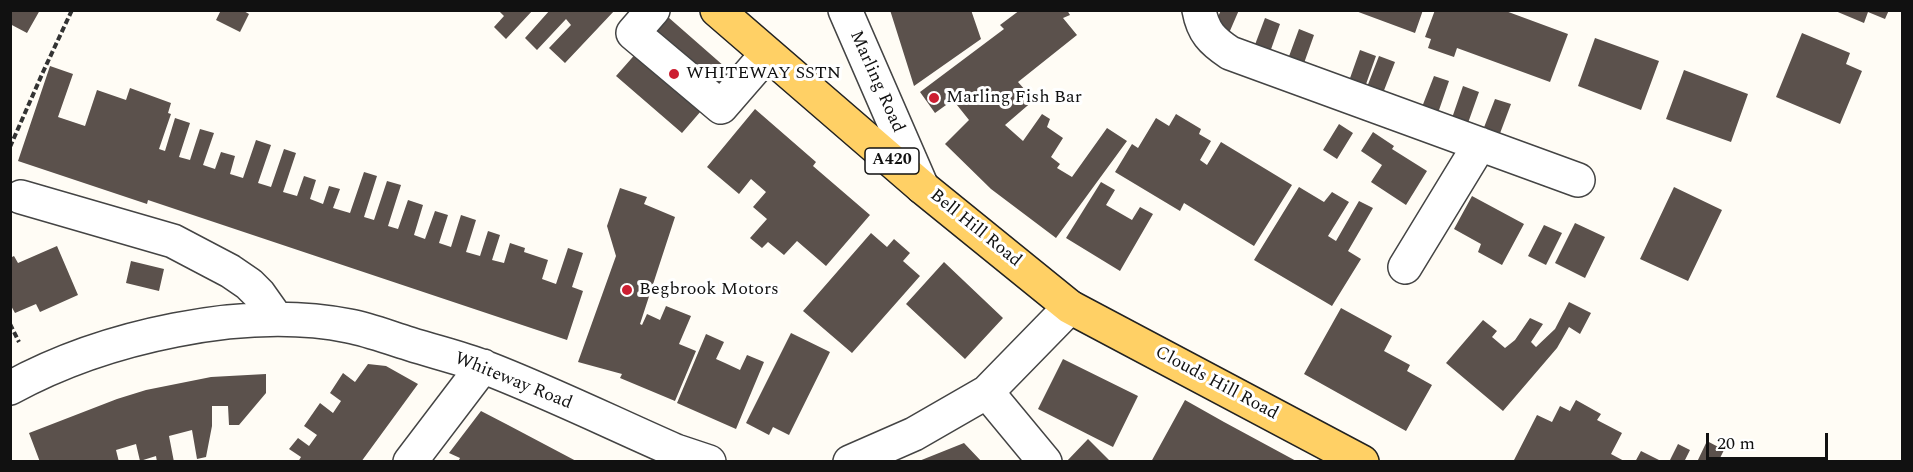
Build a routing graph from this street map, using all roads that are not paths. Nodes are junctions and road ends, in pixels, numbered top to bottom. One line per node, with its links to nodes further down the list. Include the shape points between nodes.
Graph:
1 (653, 10): 5 (street, via 633,33 721,107)
2 (717, 10): 5 (main road, Bell Hill Road / A420)
3 (845, 10): 8 (street, Marling Road)
4 (1199, 10): 6 (street, via 1202,26 1210,38 1230,53)
5 (767, 54): 8 (main road, Bell Hill Road / A420)
6 (1480, 144): 7 (street); 10 (street)
7 (1578, 180)
8 (922, 187): 11 (main road, Bell Hill Road / A420)
9 (21, 197): 12 (street, via 173,241 249,284)
10 (1405, 267)
11 (1070, 307): 15 (street); 20 (main road, Clouds Hill Road / A420)
12 (276, 318): 13 (street, Whiteway Road, via 351,326); 14 (street, Whiteway Road, via 192,328 116,344 42,371)
13 (483, 366): 16 (street); 17 (street, Whiteway Road)
14 (10, 388)
15 (987, 392): 18 (street, via 914,434); 19 (street)
16 (410, 462)
17 (709, 462)
18 (850, 462)
19 (1045, 462)
20 (1362, 462)

